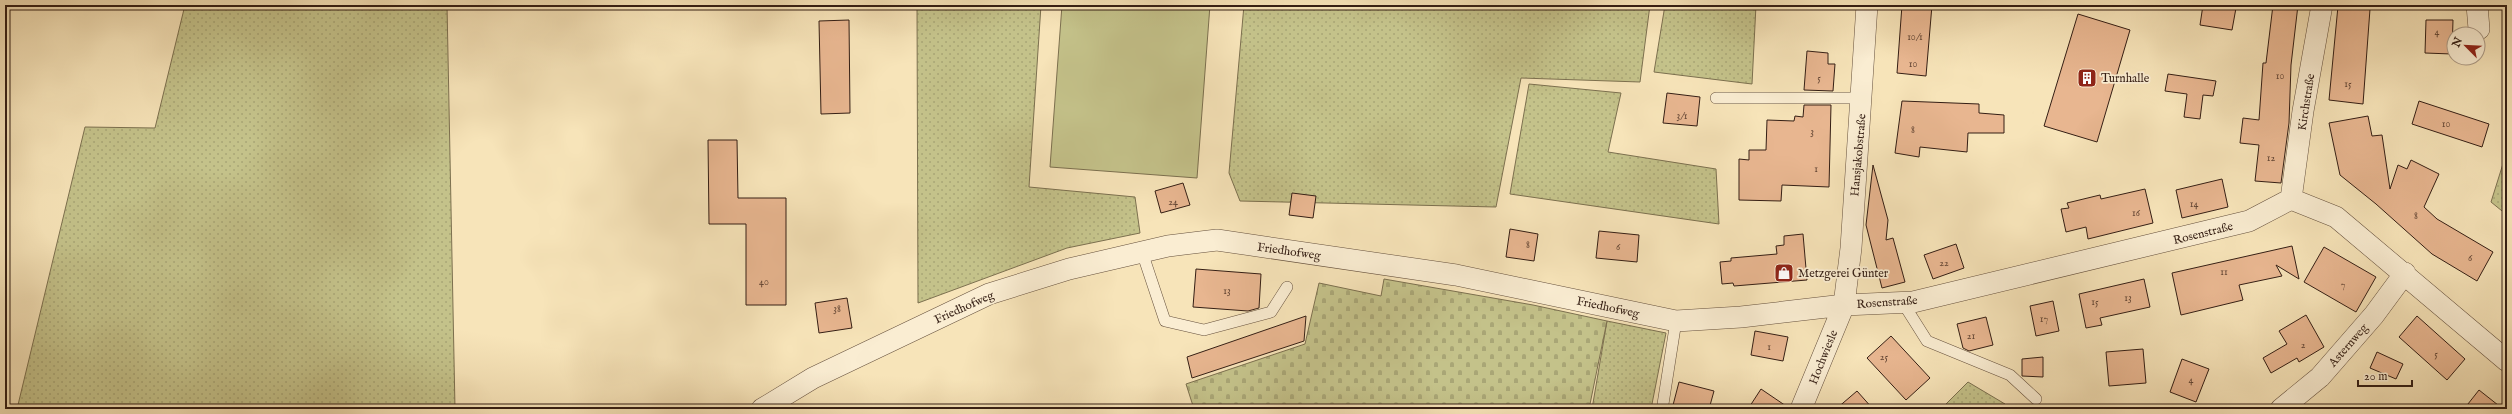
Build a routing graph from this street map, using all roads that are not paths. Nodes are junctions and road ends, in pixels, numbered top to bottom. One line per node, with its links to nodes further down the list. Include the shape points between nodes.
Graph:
1 (1867, 5): 6 (street, Hansjakobstraße)
2 (2322, 5): 7 (street, Kirchstraße)
3 (2477, 5): 4 (street)
4 (2479, 26)
5 (1716, 98): 6 (lane)
6 (1862, 98): 12 (street, Hansjakobstraße, via 1851,248)
7 (2291, 199): 9 (street, via 2336,217); 11 (street, Rosenstraße, via 2249,221)
8 (1142, 252): 10 (lane, via 1165,322 1204,330 1271,312); 13 (street, Friedhofweg, via 1217,240 1456,275); 18 (street, Friedhofweg, via 1068,269 989,294 814,378)
9 (2405, 273): 14 (street); 19 (street, Asternweg, via 2374,315 2320,377)
10 (1287, 287)
11 (1903, 303): 12 (street, Rosenstraße); 15 (lane, via 1927,341 2010,375)
12 (1844, 305): 13 (street, Friedhofweg); 17 (street, Hochwiesle)
13 (1676, 322): 16 (lane)
14 (2507, 361)
15 (2036, 399)
16 (1663, 404)
17 (1804, 408)
18 (762, 409)
19 (2281, 409)

